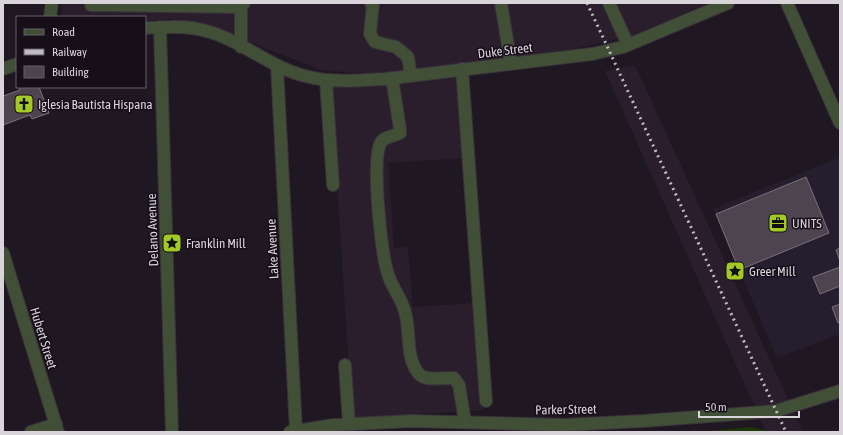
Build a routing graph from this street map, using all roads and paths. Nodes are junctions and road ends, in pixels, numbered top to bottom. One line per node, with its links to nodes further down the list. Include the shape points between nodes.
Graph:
1 (52, 3): 9 (street)
2 (371, 3): 19 (street, via 370,34 375,42 396,47 408,57)
3 (609, 3): 12 (street)
4 (728, 3): 12 (street, Duke Street)
5 (787, 3): 22 (street)
6 (499, 4): 15 (street)
7 (242, 5): 8 (street); 13 (street)
8 (91, 8)
9 (50, 16)
10 (160, 27): 11 (street, Duke Street); 13 (street, Duke Street, via 184,27 206,31); 35 (street, Delano Avenue)
11 (146, 28)
12 (628, 45): 15 (street, Duke Street, via 592,54)
13 (241, 47): 16 (street, Duke Street)
14 (16, 64): 17 (street)
15 (511, 64): 18 (street, Duke Street)
16 (277, 66): 21 (street, Duke Street, via 307,77); 36 (street, Lake Avenue)
17 (3, 69)
18 (462, 69): 19 (street, Duke Street); 27 (street)
19 (411, 76): 20 (street, Duke Street)
20 (392, 78): 21 (street, Duke Street); 28 (street, via 400,133 384,138 377,155 383,253 389,278 406,313 412,362 424,378 454,378 459,385)
21 (326, 80): 23 (street)
22 (840, 123)
23 (333, 185)
24 (3, 253): 31 (street, Hubert Street)
25 (345, 365): 29 (street)
26 (840, 391): 30 (street, Parker Street, via 776,411)
27 (486, 401)
28 (465, 422): 32 (street, Parker Street, via 410,421); 33 (street, Parker Street)
29 (349, 424): 32 (street, Parker Street); 36 (street, Parker Street)
30 (607, 427): 33 (street, Parker Street, via 564,425)
31 (57, 428): 34 (street)
32 (368, 428)
33 (488, 428)
34 (31, 432)
35 (172, 432)
36 (293, 432)

